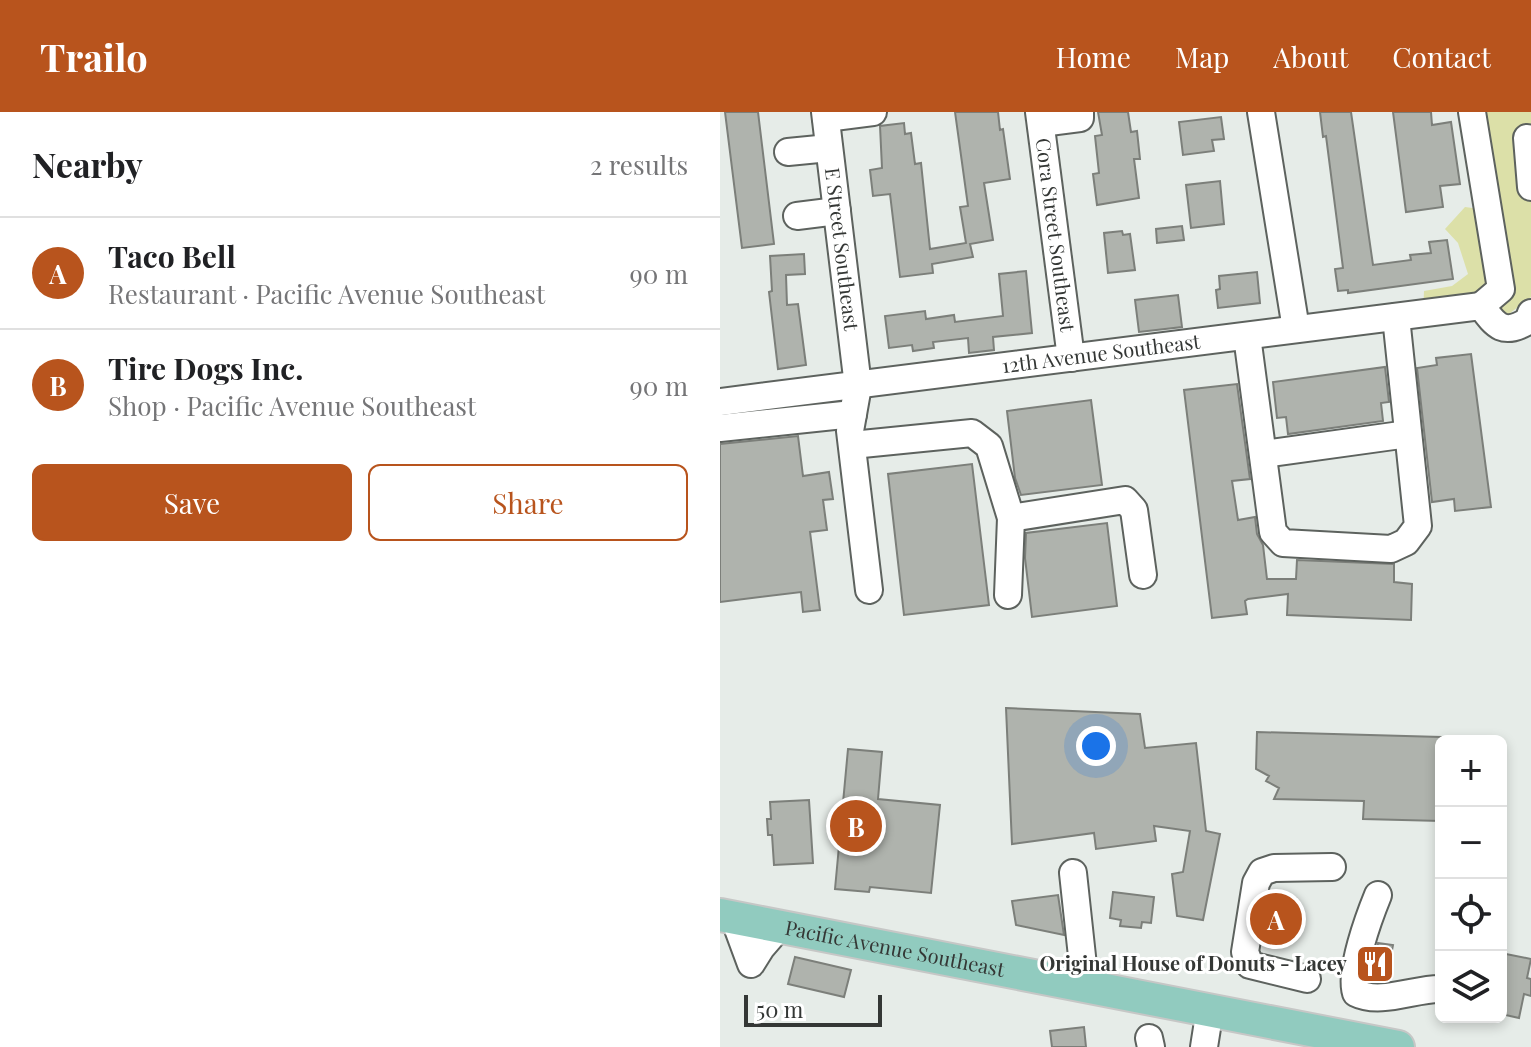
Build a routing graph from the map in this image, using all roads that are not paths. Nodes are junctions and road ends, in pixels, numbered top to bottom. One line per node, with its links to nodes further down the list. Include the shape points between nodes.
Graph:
1 (873, 112): 5 (street)
2 (1080, 112): 6 (street, via 1080,118)
3 (1261, 112): 16 (street)
4 (1472, 112): 13 (street, via 1501,289)
5 (825, 115): 8 (street, E Street Southeast)
6 (1040, 118): 18 (street, Cora Street Southeast)
7 (1527, 138): 10 (street)
8 (829, 148): 9 (street); 11 (street, E Street Southeast)
9 (788, 152)
10 (1531, 187)
11 (837, 211): 12 (street); 19 (street, E Street Southeast)
12 (797, 216)
13 (1481, 306): 14 (street, via 1502,328 1516,329); 15 (street, 12th Avenue Southeast)
14 (1531, 313)
15 (1396, 317): 16 (street, 12th Avenue Southeast); 23 (street)
16 (1296, 329): 17 (street, 12th Avenue Southeast)
17 (1247, 336): 18 (street, 12th Avenue Southeast); 25 (street)
18 (1071, 358): 19 (street, 12th Avenue Southeast)
19 (858, 386): 20 (street, 12th Avenue Southeast); 21 (street, E Street Southeast)
20 (720, 402)
21 (853, 414): 22 (street); 24 (street, E Street Southeast)
22 (720, 428)
23 (1408, 434): 25 (street); 25 (street, via 1418,526 1406,542 1391,549 1283,543 1273,532)
24 (852, 445): 26 (street, via 972,433 989,446); 28 (street, E Street Southeast)
25 (1263, 454)
26 (1011, 518): 27 (street, via 1125,500 1134,510); 29 (street)
27 (1143, 575)
28 (869, 590)
29 (1008, 595)
30 (1332, 867): 35 (street, via 1274,868 1262,872 1256,883 1247,960)
31 (1073, 873): 36 (street)
32 (1378, 895): 37 (street, via 1354,978 1356,993 1374,997)
33 (727, 916): 34 (main road, Pacific Avenue Southeast); 34 (street, via 751,964)
34 (780, 926): 36 (main road, Pacific Avenue Southeast)
35 (1307, 979)
36 (1085, 984): 38 (main road, Pacific Avenue Southeast)
37 (1435, 989)
38 (1210, 1009): 39 (street); 40 (main road, Pacific Avenue Southeast)
39 (1204, 1047)
40 (1398, 1047)

